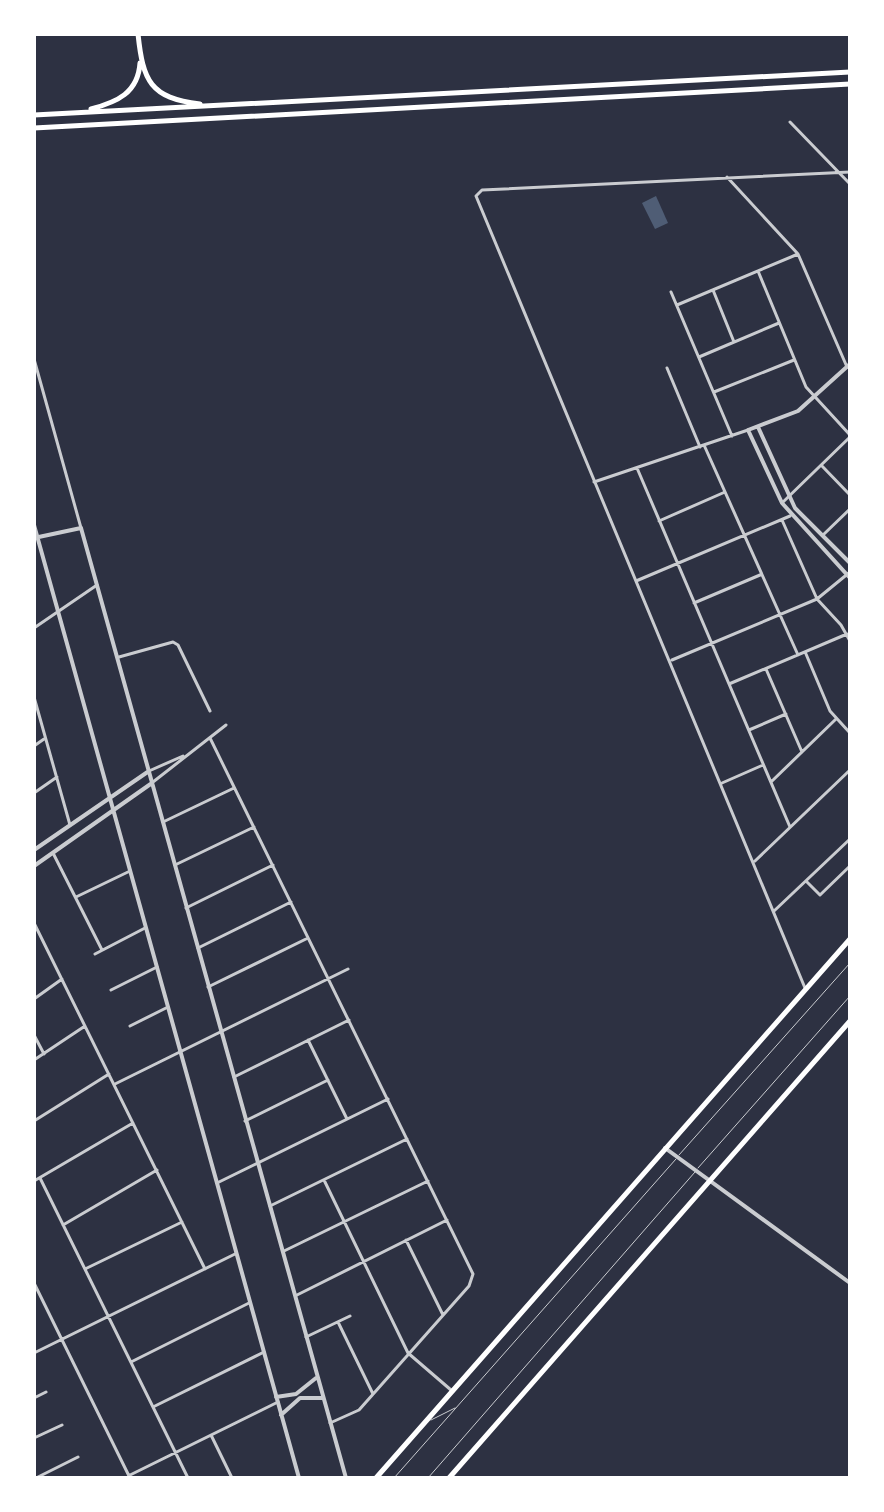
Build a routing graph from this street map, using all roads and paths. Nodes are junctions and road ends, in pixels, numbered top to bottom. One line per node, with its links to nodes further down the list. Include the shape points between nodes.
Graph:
1 (138, 34): 2 (main road)
2 (140, 58): 5 (main road, via 158,92); 6 (main road, via 138,79 127,95)
3 (850, 72): 5 (main road)
4 (850, 84): 9 (main road)
5 (217, 106): 6 (main road)
6 (79, 113): 7 (main road)
7 (34, 115)
8 (790, 122): 10 (street)
9 (34, 128)
10 (838, 172): 11 (street); 12 (street); 13 (street)
11 (850, 172)
12 (727, 177): 14 (street); 35 (street, via 482,190 475,200)
13 (850, 184)
14 (798, 254): 15 (street); 24 (street)
15 (758, 271): 16 (street); 19 (street)
16 (713, 290): 18 (street); 20 (street)
17 (671, 292): 18 (street)
18 (677, 305): 21 (street)
19 (779, 323): 20 (street); 23 (street)
20 (734, 342): 21 (street)
21 (699, 357): 26 (street)
22 (34, 359): 45 (street)
23 (794, 360): 26 (street); 27 (street)
24 (848, 366): 27 (street)
25 (667, 368): 32 (street)
26 (714, 392): 30 (street)
27 (814, 398): 28 (street, via 791,415); 31 (street)
28 (758, 427): 29 (street); 38 (street)
29 (748, 430): 30 (street); 39 (street)
30 (732, 436): 32 (street)
31 (850, 436): 33 (street)
32 (702, 446): 34 (street); 36 (street)
33 (822, 465): 37 (street); 38 (street)
34 (637, 468): 35 (street); 43 (street)
35 (594, 482): 53 (street)
36 (725, 492): 43 (street); 47 (street)
37 (850, 495)
38 (788, 497): 39 (street); 46 (street)
39 (782, 503): 41 (street)
40 (850, 509): 46 (street)
41 (790, 516): 42 (street); 52 (street)
42 (782, 519): 47 (street); 55 (street)
43 (659, 521): 49 (street)
44 (34, 525): 48 (street)
45 (81, 528): 48 (street); 54 (street)
46 (823, 535): 50 (street)
47 (743, 536): 49 (street); 51 (street)
48 (36, 538): 57 (street)
49 (678, 563): 53 (street); 56 (street)
50 (850, 563)
51 (760, 575): 56 (street); 58 (street)
52 (849, 575): 55 (street)
53 (636, 581): 66 (street)
54 (97, 585): 57 (street); 65 (street)
55 (817, 599): 58 (street); 60 (street)
56 (694, 603): 62 (street)
57 (59, 611): 59 (street); 90 (street)
58 (778, 615): 62 (street); 64 (street)
59 (34, 628)
60 (847, 634): 61 (street); 63 (street)
61 (850, 641)
62 (712, 643): 66 (street); 68 (street)
63 (805, 652): 64 (street); 72 (street)
64 (798, 655): 67 (street)
65 (118, 658): 70 (street, via 173,642); 83 (street)
66 (670, 661): 87 (street)
67 (766, 669): 68 (street); 71 (street)
68 (729, 684): 74 (street)
69 (34, 697): 76 (street)
70 (210, 711)
71 (786, 714): 74 (street); 79 (street)
72 (836, 719): 75 (street); 79 (street)
73 (226, 725): 77 (street)
74 (749, 730): 81 (street)
75 (850, 733)
76 (46, 738): 78 (street); 84 (street)
77 (210, 738): 80 (street); 88 (street)
78 (34, 746)
79 (802, 752): 85 (street)
80 (190, 753): 83 (street); 86 (street)
81 (764, 765): 85 (street); 87 (street)
82 (850, 770): 95 (street)
83 (149, 771): 86 (street); 90 (street)
84 (57, 777): 89 (street); 93 (street)
85 (771, 782): 95 (street)
86 (152, 783): 91 (street); 92 (street)
87 (722, 783): 99 (street)
88 (234, 788): 92 (street); 94 (street)
89 (34, 793)
90 (109, 798): 91 (street); 93 (street)
91 (113, 812): 98 (street); 104 (street)
92 (163, 822): 100 (street)
93 (70, 825): 97 (street)
94 (254, 827): 100 (street); 101 (street)
95 (790, 827): 99 (street)
96 (850, 839): 105 (street)
97 (34, 850)
98 (53, 853): 102 (street); 106 (street)
99 (755, 861): 109 (street)
100 (175, 865): 108 (street)
101 (273, 865): 107 (street); 108 (street)
102 (34, 866)
103 (850, 866): 105 (street, via 820,895)
104 (130, 871): 106 (street); 111 (street)
105 (806, 881): 109 (street)
106 (75, 898): 117 (street)
107 (291, 902): 114 (street); 116 (street)
108 (186, 908): 116 (street)
109 (774, 911): 125 (street)
110 (34, 923): 112 (street)
111 (146, 928): 117 (street); 120 (street)
112 (40, 934): 113 (street); 123 (street)
113 (34, 938)
114 (308, 938): 122 (street); 124 (street)
115 (850, 939): 125 (main road)
116 (198, 948): 124 (street)
117 (102, 950): 118 (street)
118 (95, 954)
119 (850, 963): 151 (lane)
120 (157, 967): 126 (street); 129 (street)
121 (348, 969): 122 (street)
122 (328, 978): 130 (street); 134 (street)
123 (62, 979): 128 (street); 132 (street)
124 (208, 987): 134 (street)
125 (806, 989): 150 (main road)
126 (111, 990)
127 (850, 996): 153 (lane)
128 (34, 999)
129 (168, 1007): 133 (street); 137 (street)
130 (349, 1020): 136 (street); 144 (street)
131 (849, 1023): 157 (main road)
132 (85, 1026): 138 (street); 140 (street)
133 (130, 1026)
134 (220, 1032): 137 (street); 141 (street)
135 (34, 1035): 138 (street)
136 (308, 1040): 141 (street); 142 (street)
137 (180, 1051): 143 (street); 160 (street)
138 (44, 1054): 139 (street)
139 (34, 1060)
140 (109, 1074): 143 (street); 146 (street)
141 (233, 1078): 147 (street)
142 (328, 1080): 145 (street); 147 (street)
143 (114, 1084): 148 (street)
144 (388, 1099): 145 (street); 149 (street)
145 (347, 1119): 152 (street)
146 (34, 1121)
147 (245, 1121): 152 (street)
148 (133, 1123): 154 (street); 155 (street)
149 (407, 1139): 156 (street); 159 (street)
150 (665, 1147): 151 (street); 187 (main road)
151 (679, 1155): 153 (street); 193 (lane)
152 (257, 1164): 160 (street); 161 (street)
153 (698, 1169): 157 (street); 211 (lane)
154 (157, 1170): 163 (street); 165 (street)
155 (40, 1178): 158 (street); 165 (street)
156 (324, 1180): 161 (street); 164 (street)
157 (711, 1180): 173 (street); 212 (main road)
158 (34, 1181)
159 (428, 1181): 162 (street); 164 (street)
160 (217, 1183): 168 (street)
161 (269, 1207): 167 (street)
162 (447, 1220): 166 (street); 176 (street, via 473,1277)
163 (182, 1222): 170 (street); 171 (street)
164 (344, 1222): 167 (street); 169 (street)
165 (63, 1225): 170 (street)
166 (406, 1240): 169 (street); 176 (street)
167 (282, 1252): 174 (street)
168 (236, 1253): 171 (street); 175 (street)
169 (364, 1261): 174 (street); 184 (street)
170 (85, 1269): 177 (street)
171 (205, 1269): 177 (street)
172 (34, 1283): 181 (street)
173 (850, 1283)
174 (294, 1296): 180 (street)
175 (250, 1303): 182 (street); 185 (street)
176 (443, 1315): 184 (street)
177 (108, 1316): 181 (street); 185 (street)
178 (350, 1316): 179 (street)
179 (338, 1322): 180 (street); 189 (street)
180 (306, 1338): 186 (street)
181 (62, 1339): 183 (street); 203 (street)
182 (264, 1352): 192 (street); 194 (street)
183 (34, 1353)
184 (408, 1353): 187 (street); 189 (street)
185 (131, 1362): 194 (street)
186 (316, 1377): 191 (street); 192 (street, via 296,1394)
187 (451, 1390): 198 (main road)
188 (46, 1392): 190 (street)
189 (373, 1394): 196 (street, via 352,1416)
190 (34, 1398)
191 (323, 1398): 195 (street, via 300,1398); 196 (street)
192 (277, 1399): 195 (street); 199 (street)
193 (457, 1406): 198 (lane); 210 (lane)
194 (153, 1407): 201 (street)
195 (281, 1415): 207 (street)
196 (329, 1424): 208 (street)
197 (62, 1425): 200 (street)
198 (418, 1428): 209 (main road)
199 (211, 1435): 201 (street); 206 (street)
200 (34, 1438)
201 (176, 1453): 203 (street); 205 (street)
202 (78, 1457): 204 (street)
203 (128, 1477)
204 (36, 1478)
205 (188, 1478)
206 (231, 1478)
207 (299, 1478)
208 (346, 1478)
209 (376, 1478)
210 (394, 1478)
211 (428, 1478)
212 (449, 1478)

